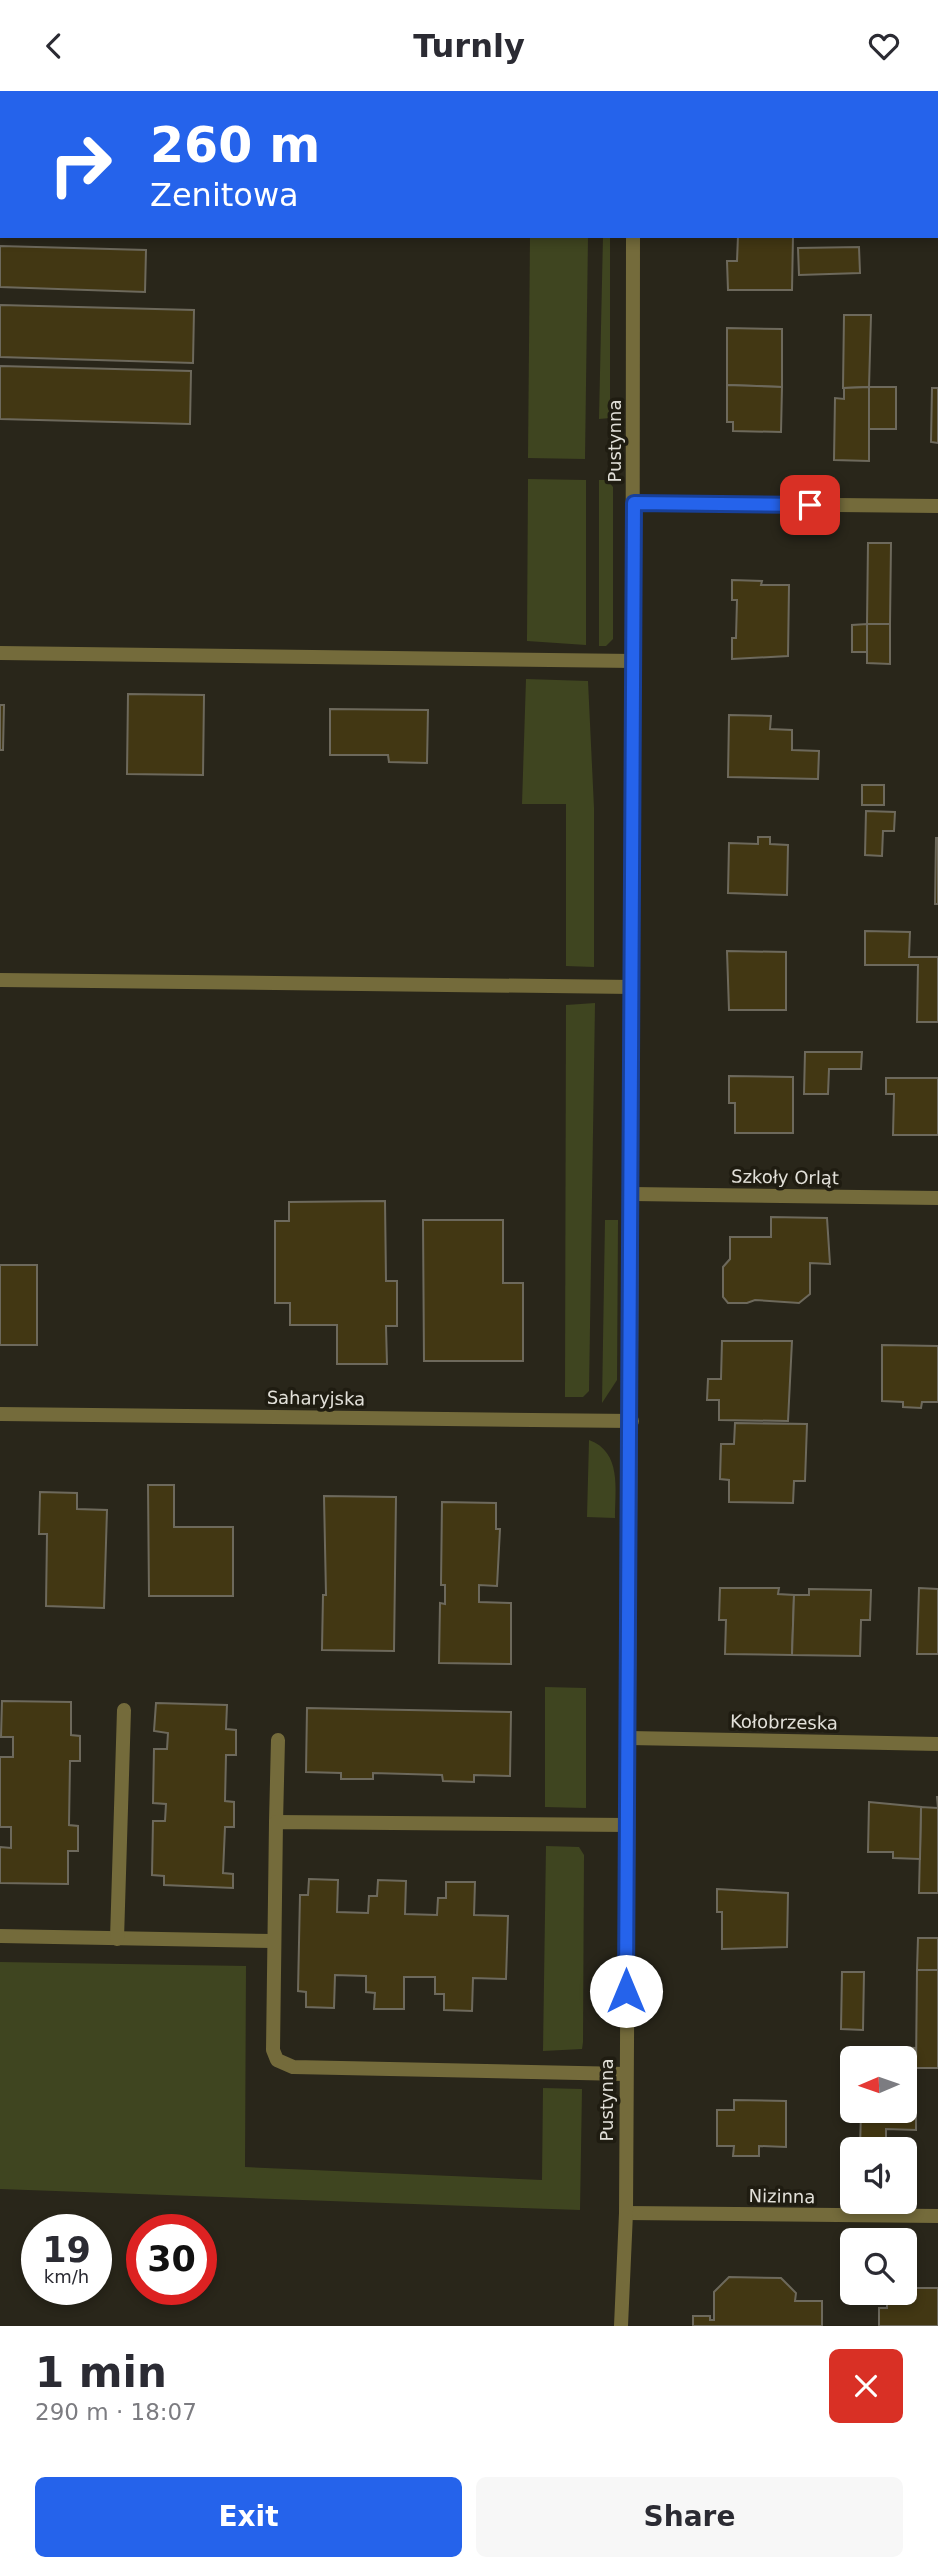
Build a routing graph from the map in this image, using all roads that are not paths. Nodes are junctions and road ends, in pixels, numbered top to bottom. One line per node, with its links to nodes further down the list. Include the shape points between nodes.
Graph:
1 (633, 238): 2 (street, Pustynna)
2 (634, 503): 3 (street); 5 (street, Pustynna)
3 (938, 506)
4 (0, 653): 5 (street)
5 (634, 661): 7 (street, Pustynna)
6 (0, 980): 7 (street)
7 (633, 986): 8 (street, Pustynna)
8 (632, 1194): 9 (street, Szkoły Orląt); 11 (street, Pustynna)
9 (938, 1198)
10 (0, 1414): 11 (street, Saharyjska)
11 (632, 1421): 13 (street, Pustynna)
12 (124, 1710): 19 (street)
13 (629, 1738): 15 (street, Kołobrzeska); 17 (street, Pustynna)
14 (278, 1740): 16 (street)
15 (938, 1744)
16 (276, 1822): 17 (street); 20 (street)
17 (627, 1825): 21 (street, Pustynna)
18 (0, 1936): 19 (street)
19 (117, 1939): 20 (street)
20 (273, 1941): 21 (street, via 272,2050 277,2060 293,2067)
21 (626, 2074): 22 (street, Pustynna)
22 (626, 2213): 23 (street, Nizinna); 24 (street, Pustynna)
23 (938, 2216)
24 (621, 2326)

